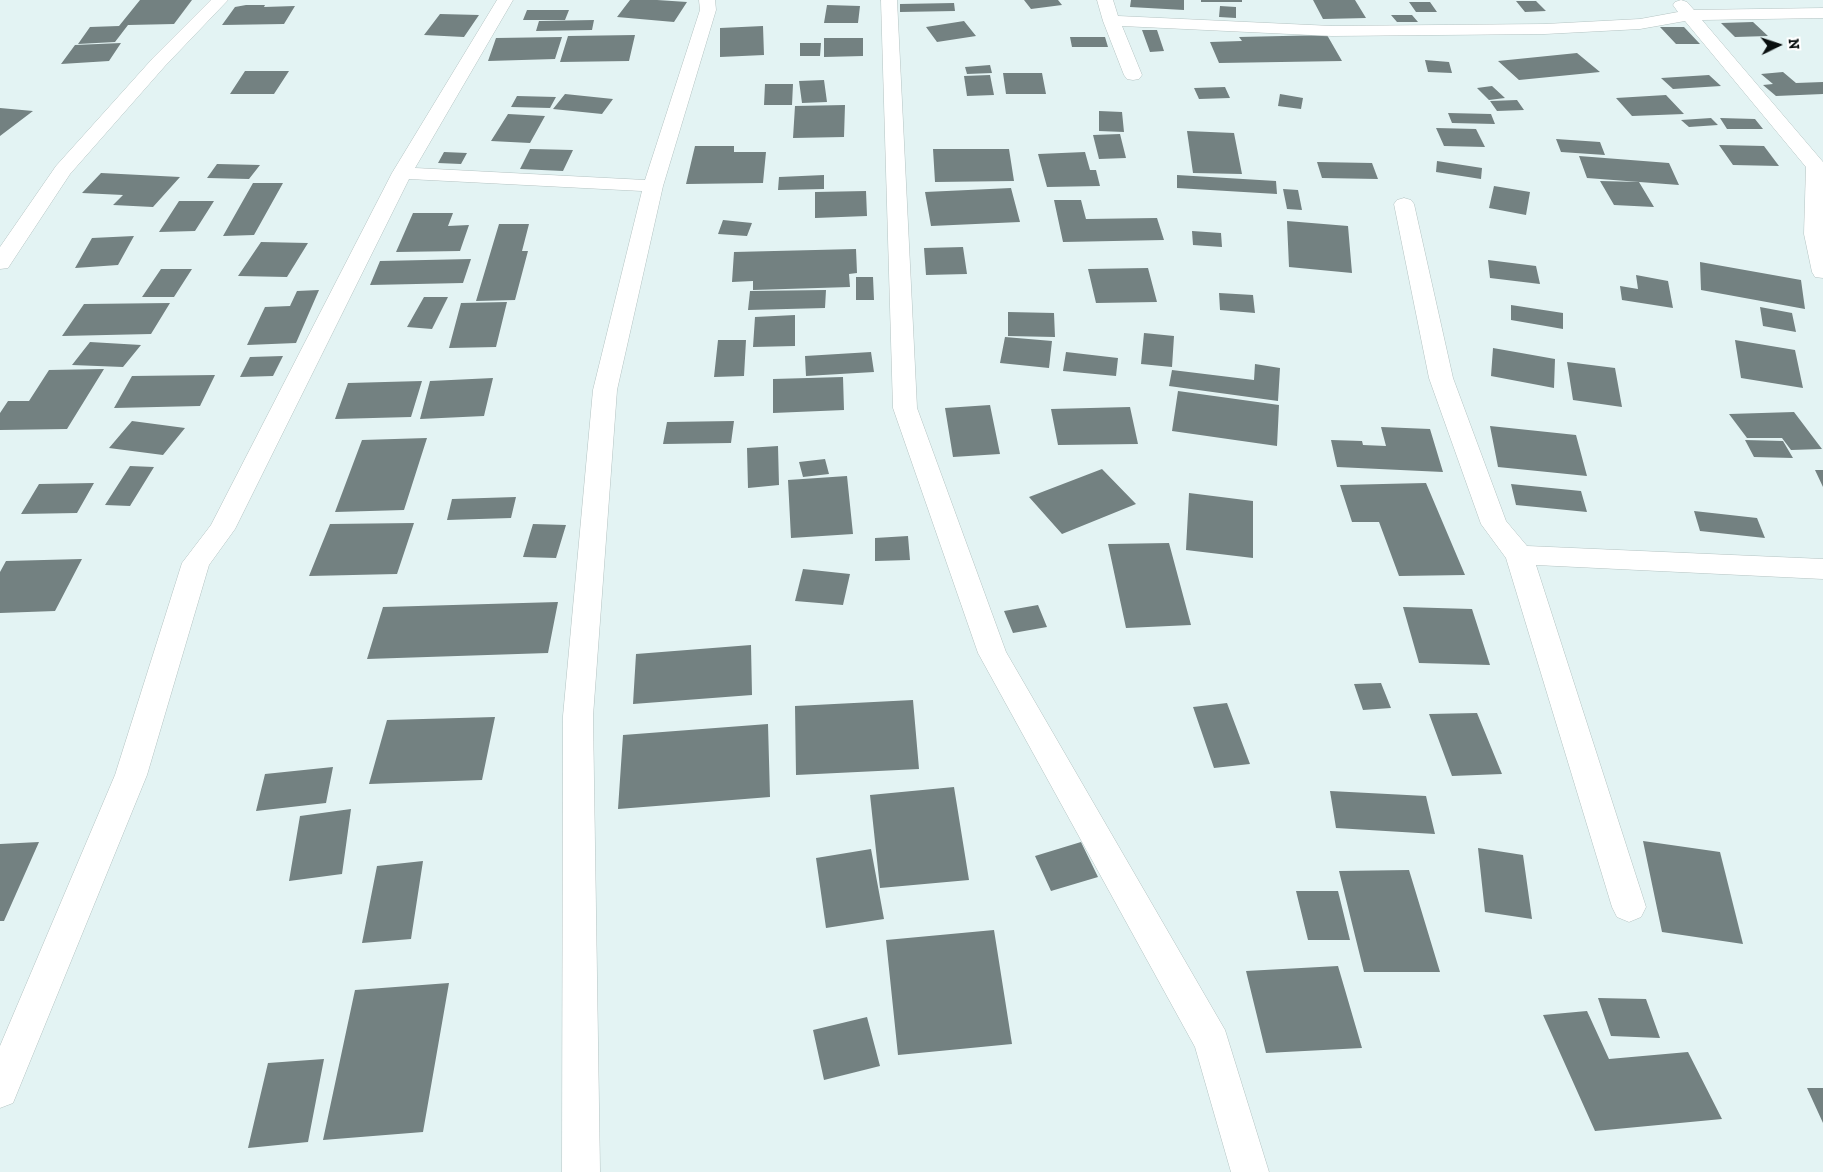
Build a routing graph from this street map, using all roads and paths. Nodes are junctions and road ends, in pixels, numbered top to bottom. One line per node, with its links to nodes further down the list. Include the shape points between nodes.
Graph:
1 (220, 0): 14 (street, via 159,62 63,170)
2 (505, 0): 11 (street)
3 (707, 0): 12 (street, via 708,10)
4 (889, 0): 21 (street, via 906,408 992,653 1212,1042)
5 (1105, 0): 9 (street)
6 (1677, 0): 8 (street)
7 (1823, 13): 8 (street)
8 (1689, 15): 9 (street, via 1640,24 1525,29 1332,31); 15 (street, via 1816,166 1814,234)
9 (1111, 21): 10 (street)
10 (1133, 76)
11 (402, 173): 12 (street); 19 (street, via 222,528 196,563 131,775)
12 (653, 186): 20 (street, via 605,390 578,716)
13 (1404, 204): 16 (street, via 1442,378 1494,524)
14 (0, 263)
15 (1823, 272)
16 (1519, 555): 17 (street); 18 (street)
17 (1823, 569)
18 (1629, 907)
19 (0, 1090)
20 (581, 1172)
21 (1250, 1172)

